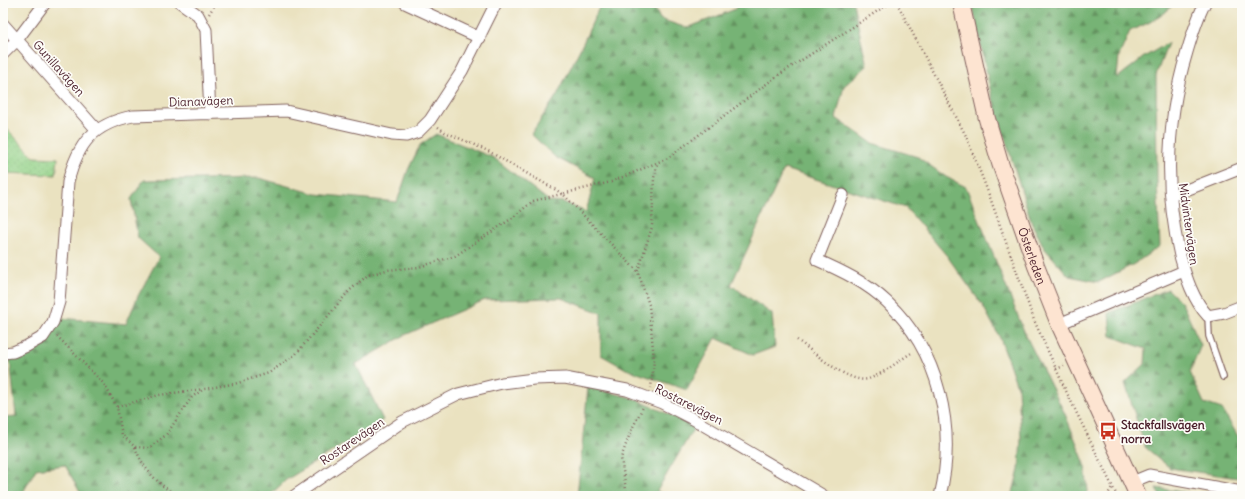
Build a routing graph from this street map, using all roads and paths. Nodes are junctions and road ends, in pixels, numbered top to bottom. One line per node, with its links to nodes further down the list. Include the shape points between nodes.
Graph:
1 (45, 3): 11 (street)
2 (181, 3): 13 (street, via 198,15 206,30)
3 (404, 3): 10 (street)
4 (496, 3): 10 (street, Dianavägen)
5 (890, 3): 16 (path, via 777,76 668,158)
6 (897, 3): 35 (path, via 966,136 1034,320)
7 (961, 3): 25 (main road, Österleden, via 987,119 1000,163)
8 (1205, 3): 20 (street, Midvintervägen, via 1191,37 1176,93 1170,146)
9 (3, 24): 11 (street, Gunillavägen)
10 (480, 38): 14 (street, Dianavägen)
11 (17, 40): 12 (street); 15 (street, Gunillavägen)
12 (3, 54)
13 (210, 114): 14 (street, Dianavägen, via 286,111 406,136 418,132); 15 (street, Dianavägen, via 133,116 114,120)
14 (430, 120): 18 (path, via 445,132 488,151)
15 (96, 129): 26 (street, Dianavägen, via 82,146 68,182 59,302 53,322)
16 (658, 162): 18 (path, via 612,182); 22 (path, via 654,178 652,227)
17 (1242, 168): 20 (street)
18 (562, 194): 22 (path); 31 (path, via 533,201 511,219 455,256 419,267 368,275 349,291 296,354 269,373 238,383)
19 (843, 194): 28 (street, via 817,260 849,274 887,302 904,320)
20 (1171, 196): 21 (street, Midvintervägen, via 1176,238)
21 (1184, 271): 24 (street, via 1199,306); 25 (street, Midvintervägen)
22 (638, 272): 32 (path, via 649,305 654,360 652,388)
23 (1242, 306): 24 (street)
24 (1208, 316): 30 (lane, via 1209,336)
25 (1059, 324): 36 (main road, Österleden)
26 (46, 332): 29 (street, Dianavägen, via 27,346); 33 (path, via 58,336 69,346 104,384)
27 (797, 340): 28 (path, via 845,374 859,380 873,377)
28 (921, 347): 42 (street, via 945,411 947,455)
29 (3, 353)
30 (1223, 377)
31 (204, 388): 33 (path, via 158,395); 34 (path, via 192,397 166,435 149,448)
32 (648, 398): 39 (street, Rostarevägen, via 627,390 565,378 534,379 480,387 458,394 402,422); 40 (path, via 630,433 621,458); 41 (street, Rostarevägen, via 693,419)
33 (117, 407): 34 (path, via 122,435)
34 (135, 447): 38 (path, via 141,464 165,489)
35 (1112, 487): 43 (path); 44 (path)
36 (1135, 489): 37 (street, via 1149,474)
37 (1242, 492)
38 (177, 496)
39 (294, 496)
40 (626, 496)
41 (824, 496)
42 (940, 496)
43 (1107, 496)
44 (1117, 496)

